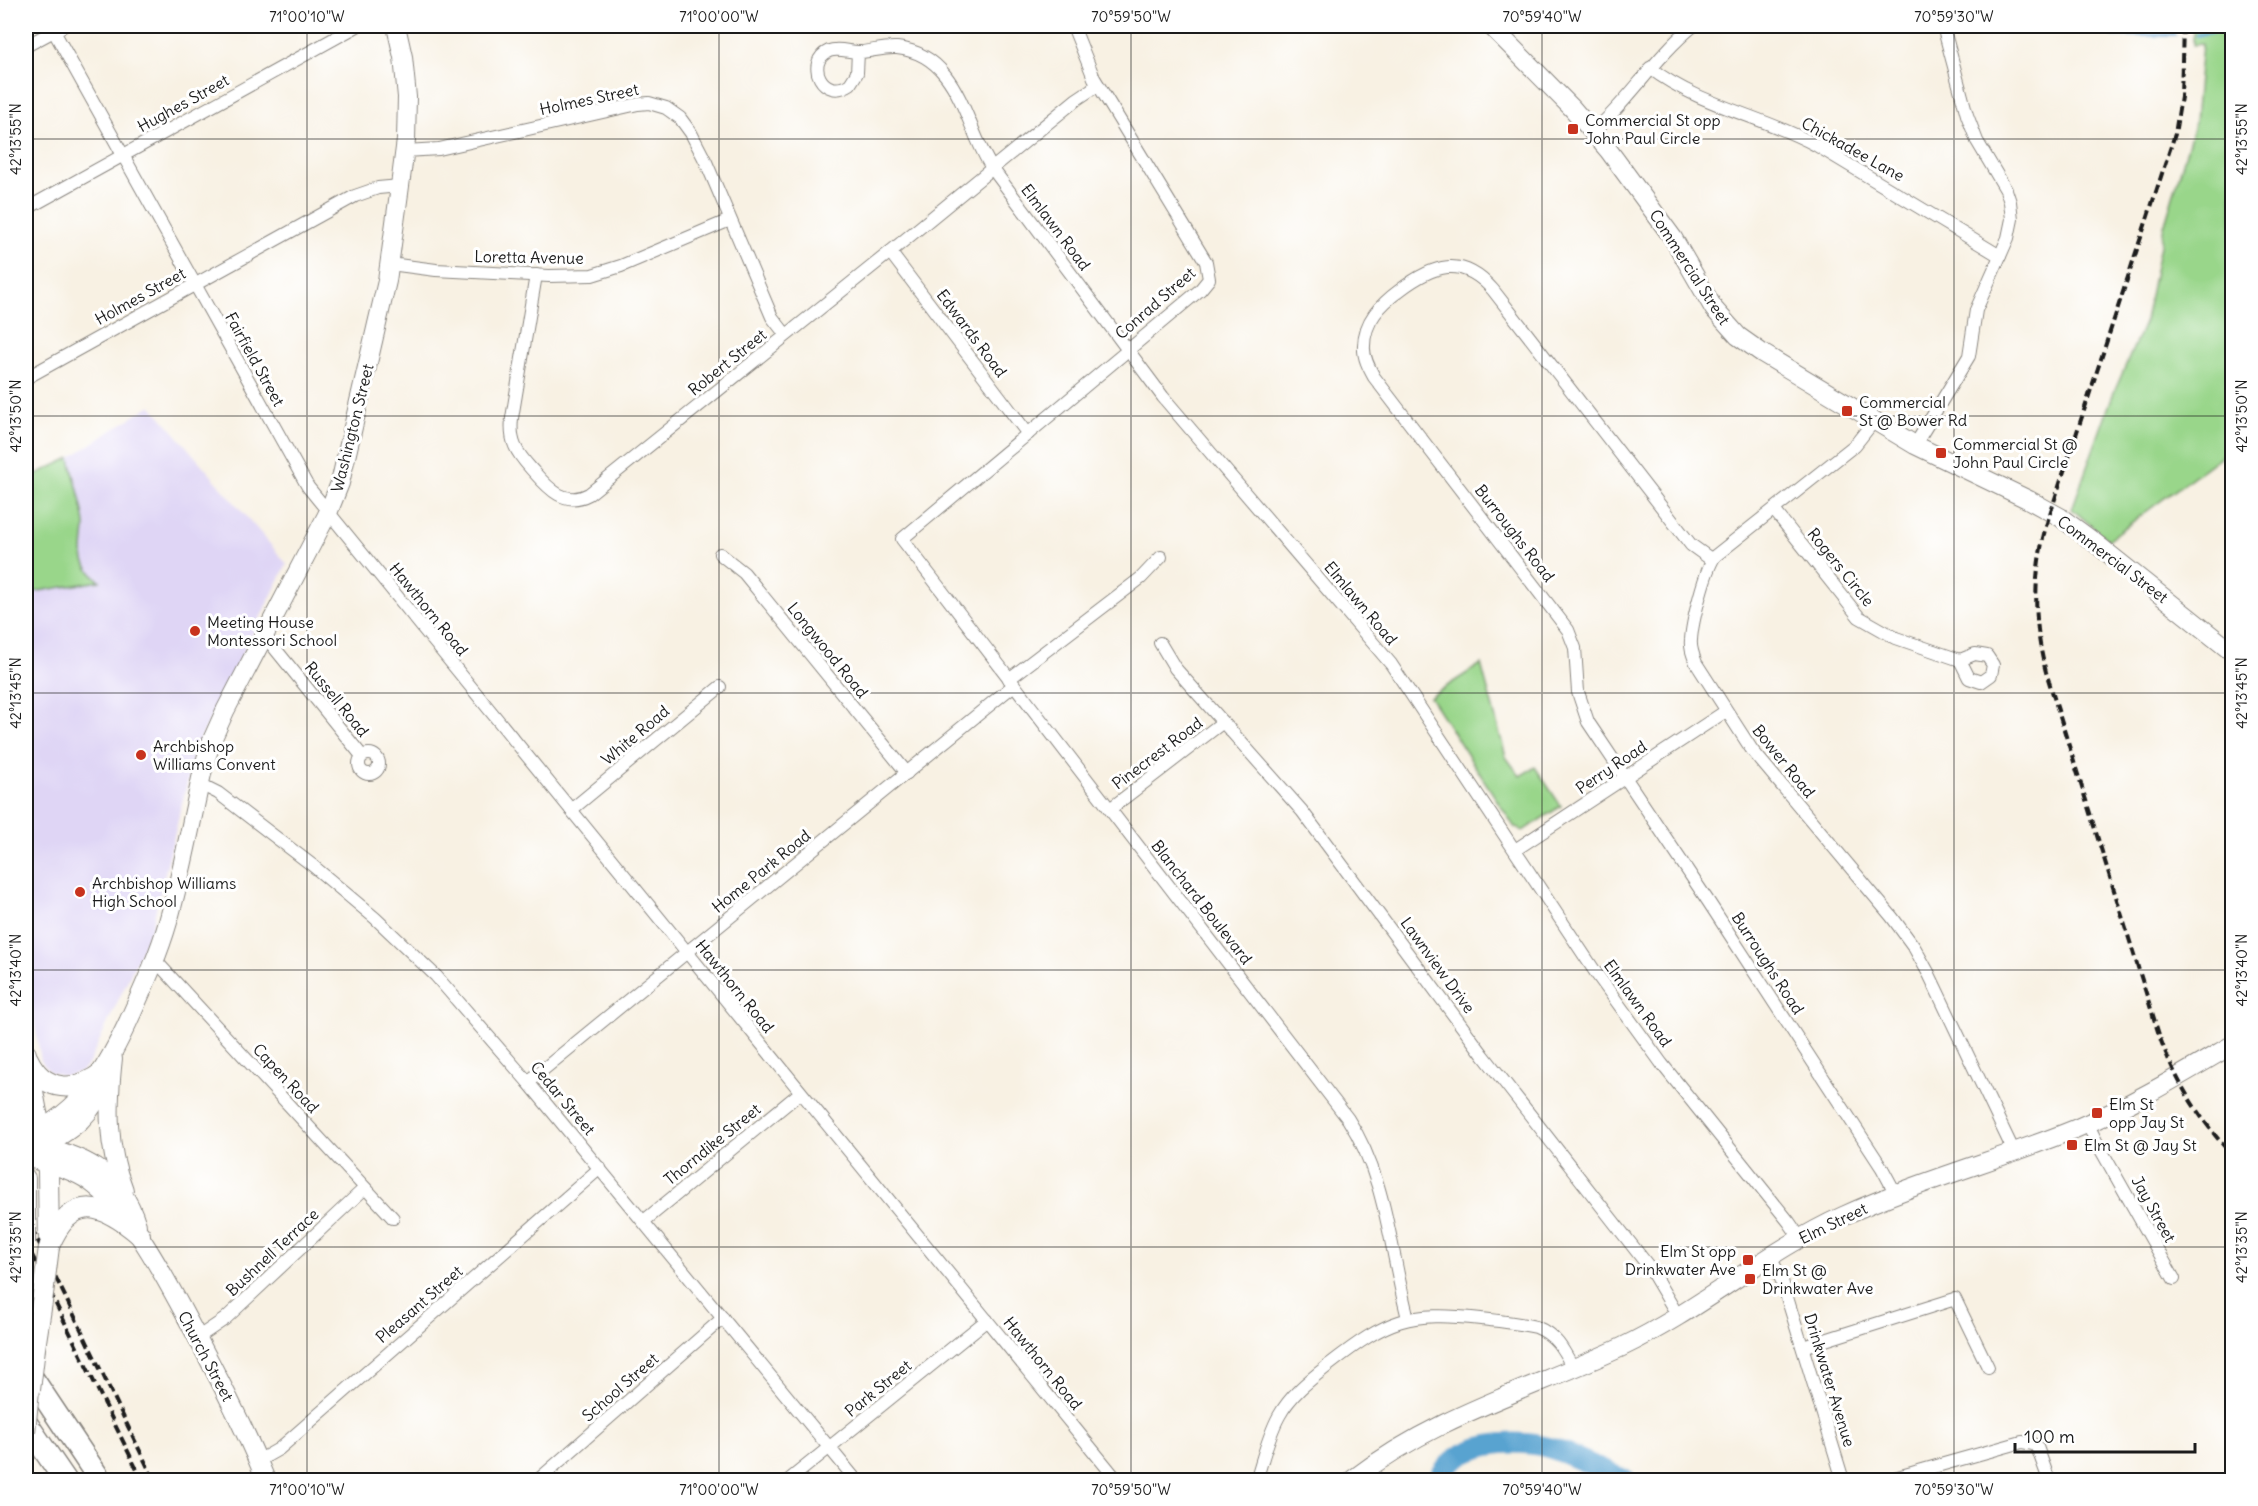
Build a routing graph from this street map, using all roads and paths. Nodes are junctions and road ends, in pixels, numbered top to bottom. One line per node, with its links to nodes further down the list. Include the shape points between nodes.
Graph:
1 (357, 26): 14 (street, Hughes Street)
2 (396, 26): 13 (main road, Washington Street, via 406,83)
3 (1073, 26): 11 (street, Conrad Street)
4 (1491, 26): 12 (main road, Commercial Street)
5 (1693, 26): 10 (street)
6 (1943, 26): 20 (street, via 1970,124 2010,202 2012,225)
7 (56, 27): 8 (street); 14 (street, Fairfield Street)
8 (26, 46)
9 (858, 52): 15 (street, Elmlawn Road, via 897,48 936,66 956,90)
10 (1650, 68): 12 (street); 20 (street, Chickadee Lane, via 1716,104 1816,145)
11 (1098, 85): 15 (street, Robert Street); 25 (street, Conrad Street, via 1209,271 1207,283 1200,290)
12 (1593, 132): 27 (main road, Commercial Street, via 1667,230 1731,330)
13 (405, 151): 16 (main road, Washington Street); 18 (street, Holmes Street, via 439,149 638,104 655,104 676,114 691,133)
14 (123, 155): 17 (street, Hughes Street); 23 (street, Fairfield Street)
15 (992, 168): 19 (street, Robert Street); 25 (street, Elmlawn Road)
16 (400, 186): 21 (main road, Washington Street); 23 (street, Holmes Street, via 362,192)
17 (26, 209)
18 (729, 220): 22 (street, Loretta Avenue, via 607,272); 24 (street, Holmes Street, via 772,317)
19 (890, 252): 24 (street, Robert Street); 28 (street, Edwards Road)
20 (2000, 256): 29 (street, via 1976,310 1969,356)
21 (390, 264): 22 (street, Loretta Avenue, via 428,270); 31 (main road, Washington Street, via 340,483)
22 (536, 275): 24 (street, Robert Street, via 511,430 519,454 549,488 564,498 589,494)
23 (195, 285): 26 (street, Holmes Street); 31 (street, Fairfield Street, via 300,475)
24 (786, 335)
25 (1127, 350): 28 (street, Conrad Street); 50 (street, Elmlawn Road, via 1378,647)
26 (26, 378)
27 (1874, 421): 29 (main road, Commercial Street); 30 (street, via 1860,441)
28 (1028, 434): 32 (street, Conrad Street)
29 (1915, 446): 38 (main road, Commercial Street, via 2060,517)
30 (1774, 510): 35 (street); 39 (street, Rogers Circle, via 1859,617 1896,638)
31 (328, 513): 36 (main road, Washington Street); 49 (street, Hawthorn Road)
32 (902, 539): 40 (street, Blanchard Boulevard)
33 (720, 554): 45 (street, Longwood Road, via 744,573)
34 (1161, 557): 40 (street, Home Park Road, via 1141,578)
35 (1712, 560): 42 (street, Bower Road, via 1691,646 1696,663); 46 (street, Burroughs Road, via 1691,545 1493,290 1478,276 1452,267 1433,269 1392,296 1374,315 1364,345 1374,377 1568,630 1575,648 1576,685 1582,708)
36 (264, 635): 44 (street, Russell Road); 47 (main road, Washington Street, via 212,740)
37 (1160, 643): 43 (street, Lawnview Drive, via 1171,663)
38 (2232, 652)
39 (1960, 660)
40 (1012, 682): 45 (street, Home Park Road); 48 (street, Blanchard Boulevard)
41 (720, 687): 49 (street, White Road)
42 (1726, 711): 46 (street, Perry Road); 61 (street, Bower Road, via 1752,750 1914,947)
43 (1223, 722): 48 (street, Pinecrest Road); 77 (street, Lawnview Drive, via 1302,811 1478,1049 1649,1267)
44 (362, 756)
45 (907, 772): 51 (street, Home Park Road)
46 (1625, 777): 50 (street, Perry Road); 66 (street, Burroughs Road)
47 (200, 784): 52 (main road, Washington Street); 57 (street, Cedar Street, via 228,800 375,918 436,976)
48 (1110, 809): 79 (street, Blanchard Boulevard, via 1355,1129 1378,1180)
49 (571, 810): 51 (street, Hawthorn Road)
50 (1515, 850): 72 (street, Elmlawn Road, via 1653,1053)
51 (687, 952): 57 (street, Home Park Road); 58 (street, Hawthorn Road)
52 (155, 960): 55 (main road, Washington Street); 65 (street, Capen Road)
53 (2232, 1045): 59 (main road, Elm Street, via 2155,1090)
54 (26, 1053): 56 (main road, via 39,1074 56,1085 76,1086); 60 (main road)
55 (114, 1054): 56 (main road, Washington Street); 60 (main road, Washington Street, via 91,1111 71,1130); 68 (main road, via 109,1131 116,1167)
56 (103, 1072): 60 (main road, Washington Street)
57 (528, 1082): 63 (street, Cedar Street)
58 (800, 1093): 70 (street, Thorndike Street); 80 (street, Hawthorn Road)
59 (2087, 1123): 61 (main road, Elm Street); 76 (street, Jay Street)
60 (36, 1143): 62 (main road, Church Street); 68 (main road, Church Street, via 94,1166 114,1183); 71 (main road, Church Street, via 102,1192); 74 (main road, via 49,1201)
61 (2014, 1152): 66 (main road, Elm Street)
62 (26, 1156)
63 (600, 1168): 70 (street, Cedar Street); 89 (street, Pleasant Street, via 279,1449)
64 (26, 1178): 67 (main road)
65 (365, 1188): 69 (street, Capen Road); 81 (street, Bushnell Terrace, via 225,1319)
66 (1896, 1194): 72 (main road, Elm Street)
67 (26, 1202): 73 (main road, bridge)
68 (130, 1205): 71 (main road, Church Street)
69 (393, 1218)
70 (644, 1221): 78 (street, Cedar Street)
71 (140, 1235): 74 (main road, via 112,1215 86,1207 67,1217); 81 (main road, Church Street)
72 (1800, 1238): 75 (main road, Elm Street)
73 (26, 1243)
74 (49, 1247): 85 (main road, bridge)
75 (1770, 1256): 77 (main road, Elm Street); 82 (street, Drinkwater Avenue)
76 (2174, 1279)
77 (1678, 1316): 84 (main road, Elm Street)
78 (723, 1318): 88 (street, Cedar Street); 93 (street, School Street)
79 (1408, 1318): 84 (street, via 1446,1316 1536,1327 1557,1340); 97 (street, via 1356,1344 1293,1396 1276,1423)
80 (987, 1320): 88 (street, Park Street); 96 (street, Hawthorn Road)
81 (197, 1338): 89 (main road, Church Street)
82 (1803, 1347): 83 (street, via 1955,1299); 99 (street, Drinkwater Avenue)
83 (1988, 1367)
84 (1573, 1368): 98 (main road, Elm Street, via 1454,1417 1394,1450)
85 (27, 1385): 87 (main road, bridge); 91 (highway)
86 (26, 1423): 90 (highway)
87 (26, 1432)
88 (830, 1448): 94 (street, Park Street); 95 (street, Cedar Street)
89 (258, 1461): 92 (main road, Church Street)
90 (65, 1480)
91 (100, 1480)
92 (266, 1480)
93 (538, 1480)
94 (789, 1480)
95 (856, 1480)
96 (1117, 1480)
97 (1256, 1480)
98 (1352, 1480)
99 (1843, 1480)
100 (1887, 1480): 101 (street, via 2022,1442 2037,1447)
101 (2049, 1480)

